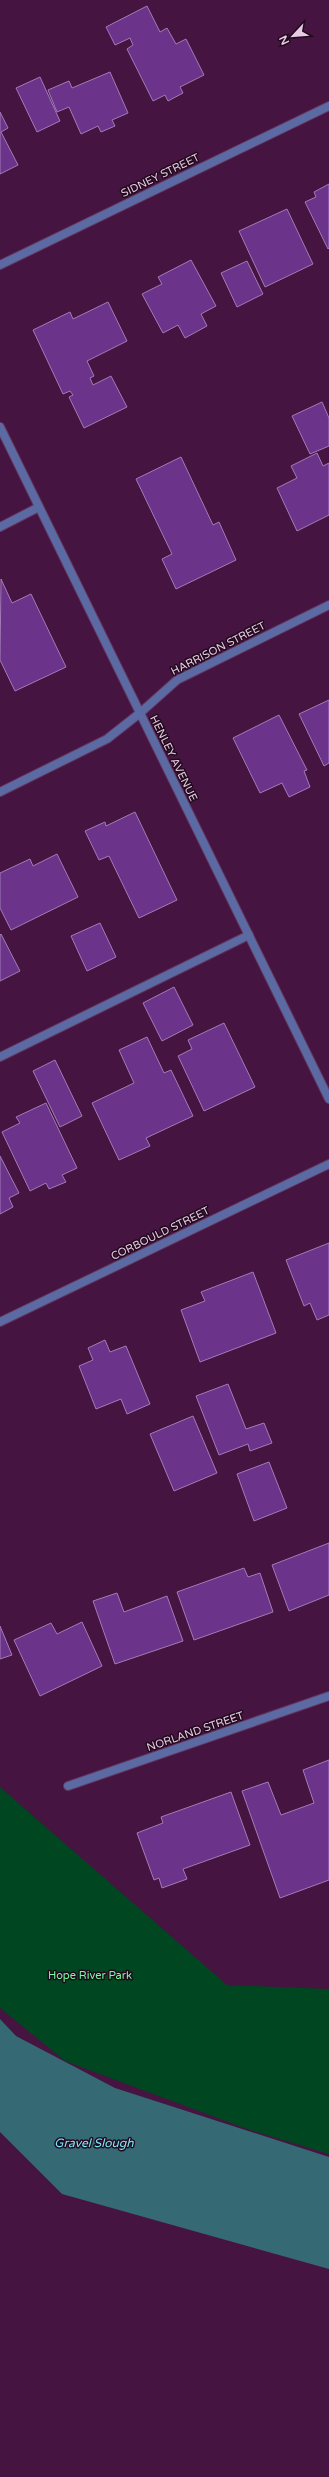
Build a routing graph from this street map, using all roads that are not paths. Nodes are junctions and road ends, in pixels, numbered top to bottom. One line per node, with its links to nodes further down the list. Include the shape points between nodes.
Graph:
1 (329, 106): 2 (street, SIDNEY STREET)
2 (0, 265)
3 (0, 427): 4 (street, HENLEY AVENUE)
4 (39, 507): 5 (street); 7 (street, HENLEY AVENUE)
5 (0, 527)
6 (329, 605): 7 (street, HARRISON STREET, via 177,680)
7 (140, 714): 8 (street, HARRISON STREET, via 107,739); 9 (street, HENLEY AVENUE)
8 (0, 792)
9 (249, 935): 10 (street); 11 (street, HENLEY AVENUE)
10 (0, 1057)
11 (329, 1099)
12 (329, 1164): 13 (street, CORBOULD STREET)
13 (1, 1320)
14 (329, 1696): 15 (street, NORLAND STREET)
15 (68, 1786)

